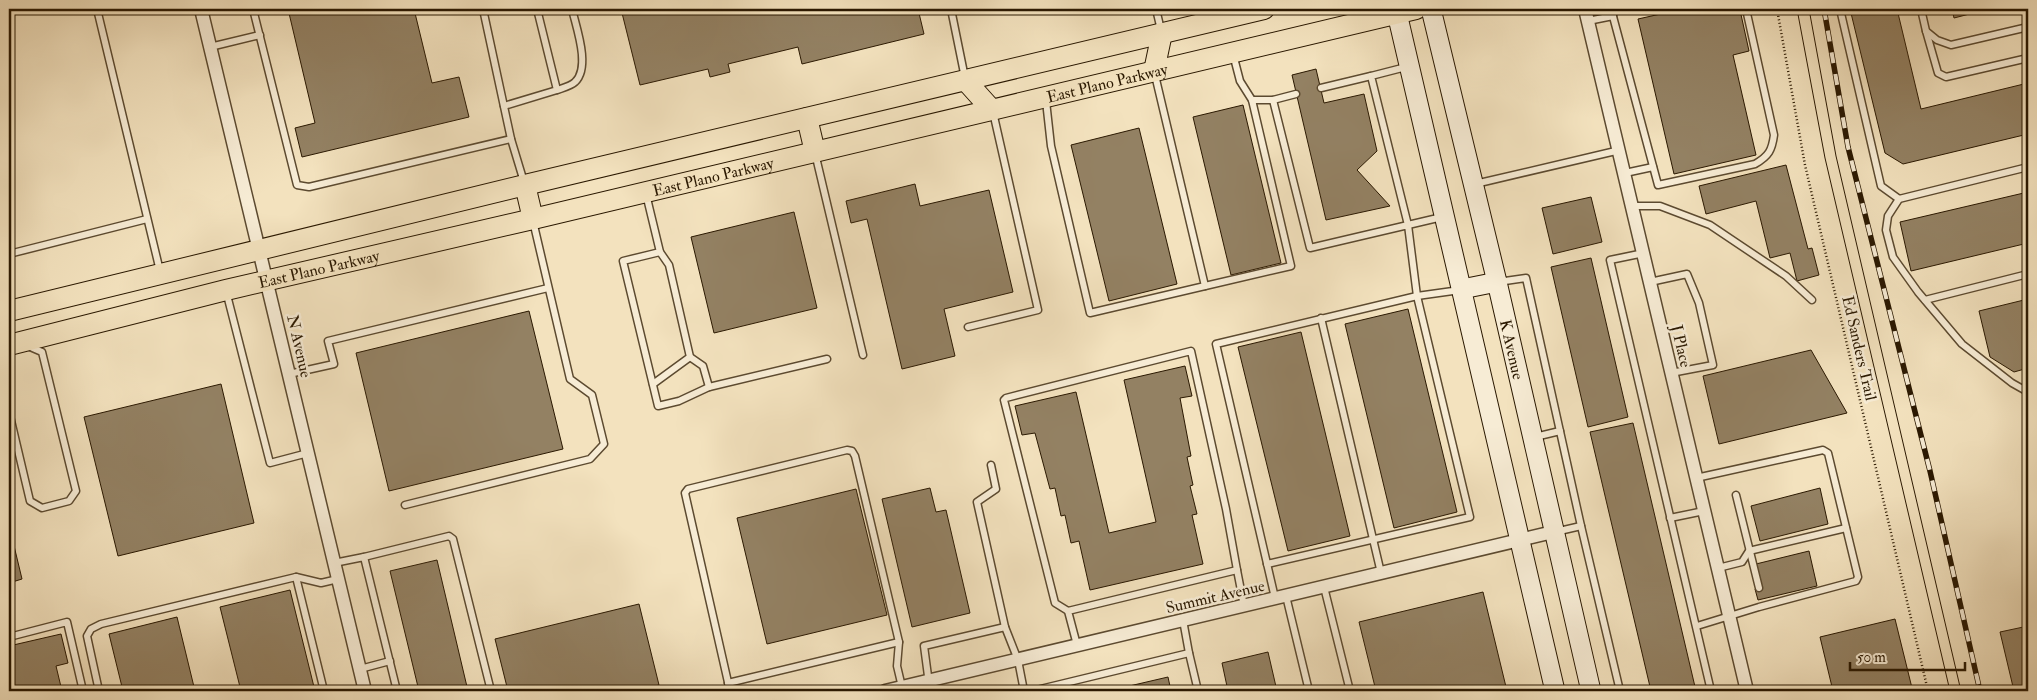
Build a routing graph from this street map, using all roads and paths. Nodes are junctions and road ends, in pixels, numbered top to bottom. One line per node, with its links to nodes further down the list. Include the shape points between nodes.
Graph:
1 (97, 9): 50 (lane)
2 (201, 9): 22 (street, N Avenue)
3 (253, 9): 21 (lane)
4 (483, 9): 35 (lane)
5 (537, 9): 30 (lane)
6 (572, 9): 30 (lane, via 583,60 582,72 575,82)
7 (951, 9): 28 (lane)
8 (1156, 9): 20 (lane)
9 (1264, 9): 20 (main road, East Plano Parkway)
10 (1431, 9): 44 (main road, K Avenue)
11 (1746, 9): 42 (lane, via 1774,134 1772,149 1755,164 1658,185)
12 (1777, 9): 143 (path, Ed Sanders Trail, via 1805,165)
13 (1840, 9): 47 (lane, via 1881,186)
14 (1921, 9): 19 (lane)
15 (1403, 10): 23 (main road, East Plano Parkway); 25 (main road)
16 (1612, 12): 17 (lane); 42 (lane)
17 (1587, 15): 39 (street, J Place)
18 (2028, 27): 19 (lane, via 1951,45)
19 (1926, 31): 24 (lane, via 1938,73 1946,77)
20 (1162, 33): 26 (main road); 28 (main road, East Plano Parkway)
21 (260, 36): 22 (lane); 38 (lane, via 297,184 309,187)
22 (210, 47): 53 (street, N Avenue)
23 (1233, 52): 26 (main road, East Plano Parkway); 33 (lane, via 1240,81)
24 (2028, 58)
25 (1410, 66): 27 (lane); 49 (main road)
26 (1154, 71): 32 (main road, East Plano Parkway); 62 (lane)
27 (1371, 76): 29 (lane); 52 (lane)
28 (966, 81): 36 (main road); 37 (main road, East Plano Parkway)
29 (1321, 88)
30 (558, 90): 35 (lane)
31 (1296, 94): 34 (lane)
32 (1045, 97): 36 (main road, East Plano Parkway); 62 (lane, via 1051,146 1090,313)
33 (1252, 100): 34 (lane); 62 (lane, via 1291,266)
34 (1273, 100): 52 (lane, via 1310,248)
35 (504, 106): 38 (lane)
36 (992, 110): 40 (main road, East Plano Parkway); 71 (lane, via 1038,310)
37 (807, 118): 40 (main road); 45 (main road, East Plano Parkway)
38 (511, 139): 45 (lane)
39 (1620, 150): 43 (street, J Place); 44 (lane)
40 (815, 152): 46 (main road, East Plano Parkway); 73 (lane)
41 (2028, 166): 47 (lane)
42 (1653, 167): 43 (lane)
43 (1625, 173): 48 (street, J Place)
44 (1473, 184): 60 (main road, K Avenue)
45 (525, 185): 51 (main road); 53 (main road, East Plano Parkway)
46 (646, 193): 51 (main road, East Plano Parkway); 54 (lane)
47 (1899, 198): 68 (lane, via 1888,216 1886,230 1890,248 1893,257)
48 (1633, 206): 55 (street, J Place); 67 (lane, via 1660,206 1710,225 1786,276)
49 (1446, 216): 52 (lane); 64 (main road)
50 (147, 219): 56 (lane); 58 (lane)
51 (533, 220): 59 (main road, East Plano Parkway); 63 (lane)
52 (1408, 225): 66 (lane)
53 (260, 250): 58 (main road, East Plano Parkway); 59 (street, N Avenue)
54 (660, 252): 74 (lane, via 669,265); 78 (lane, via 623,261)
55 (1644, 253): 61 (street, J Place); 90 (lane, via 1610,260)
56 (9, 254)
57 (2028, 274): 68 (lane)
58 (160, 275): 69 (main road, East Plano Parkway)
59 (268, 281): 65 (main road, East Plano Parkway); 77 (street, N Avenue)
60 (1497, 282): 64 (main road); 82 (lane, via 1526,278); 83 (main road, K Avenue)
61 (1650, 282): 76 (street, J Place); 76 (lane, via 1686,274 1701,312 1713,365)
62 (1205, 286)
63 (548, 288): 77 (lane, via 328,341 334,364); 88 (lane, via 570,379 592,395 604,444 590,459)
64 (1462, 289): 66 (lane); 95 (main road)
65 (226, 290): 72 (main road, East Plano Parkway); 84 (lane, via 270,463)
66 (1417, 296): 70 (lane); 94 (lane, via 1470,517)
67 (1812, 300)
68 (1925, 300): 80 (lane, via 1962,344)
69 (10, 311): 72 (main road)
70 (1321, 318): 94 (lane); 99 (lane, via 1216,344)
71 (968, 327)
72 (12, 346): 81 (lane, via 42,352 76,491 69,501 42,508 30,501)
73 (863, 355)
74 (690, 357): 78 (lane); 79 (lane, via 703,366)
75 (827, 359): 79 (lane)
76 (1671, 373): 86 (street, J Place)
77 (289, 374): 84 (street, N Avenue)
78 (653, 384): 79 (lane, via 658,406)
79 (708, 387)
80 (2028, 392)
81 (9, 412)
82 (1560, 431): 83 (lane); 91 (lane)
83 (1532, 438): 93 (main road, K Avenue)
84 (308, 453): 98 (street, N Avenue)
85 (991, 465): 113 (lane, via 996,489 977,502)
86 (1696, 478): 89 (street, J Place); 92 (lane, via 1823,450 1828,453)
87 (1736, 495): 96 (lane)
88 (405, 505)
89 (1704, 511): 90 (lane); 100 (street, J Place)
90 (1670, 518): 112 (lane)
91 (1581, 526): 93 (lane); 140 (lane)
92 (1846, 528): 96 (lane); 110 (lane, via 1858,577 1856,581 1763,602)
93 (1553, 532): 95 (street, Summit Avenue); 139 (main road, K Avenue)
94 (1373, 539): 99 (lane); 102 (lane)
95 (1521, 539): 102 (street, Summit Avenue); 138 (main road)
96 (1749, 551): 100 (lane, via 1742,562); 106 (lane)
97 (364, 557): 98 (lane); 119 (lane); 130 (lane, via 449,536 453,539)
98 (334, 563): 104 (street, N Avenue)
99 (1267, 564): 107 (lane)
100 (1718, 568): 110 (street, J Place)
101 (1237, 570): 108 (lane); 109 (lane); 109 (lane, via 1191,351 1143,362 1004,400 1055,603)
102 (1381, 573): 105 (street, Summit Avenue)
103 (296, 577): 104 (lane, via 321,583); 126 (lane, via 91,629 87,636); 127 (lane)
104 (338, 579): 120 (street, N Avenue)
105 (1324, 586): 107 (street, Summit Avenue); 137 (lane)
106 (1759, 588)
107 (1280, 597): 108 (street, Summit Avenue); 136 (lane)
108 (1244, 606): 111 (street, Summit Avenue)
109 (1068, 611): 116 (lane)
110 (1729, 615): 112 (lane); 142 (street, J Place)
111 (1183, 620): 116 (street, Summit Avenue); 117 (lane)
112 (1697, 626): 141 (lane)
113 (1005, 627): 118 (lane); 122 (lane, via 924,646)
114 (9, 637): 125 (lane, via 67,622)
115 (900, 642): 121 (lane); 121 (lane, via 855,456 847,450 688,489 685,493); 123 (lane, via 896,666)
116 (1077, 645): 118 (street, Summit Avenue)
117 (1190, 653): 124 (lane); 135 (lane)
118 (1018, 660): 122 (street, Summit Avenue); 133 (lane)
119 (390, 661): 120 (lane); 129 (lane)
120 (360, 669): 128 (street, N Avenue)
121 (728, 683): 131 (lane)
122 (929, 686): 123 (street, Summit Avenue)
123 (902, 687): 132 (street, Summit Avenue)
124 (1041, 690): 134 (lane)
125 (84, 691)
126 (99, 691)
127 (324, 691)
128 (365, 691)
129 (397, 691)
130 (491, 691)
131 (730, 691)
132 (885, 691)
133 (1024, 691)
134 (1032, 691)
135 (1198, 691)
136 (1309, 691)
137 (1350, 691)
138 (1556, 691)
139 (1591, 691)
140 (1620, 691)
141 (1711, 691)
142 (1747, 691)
143 (1928, 691)

